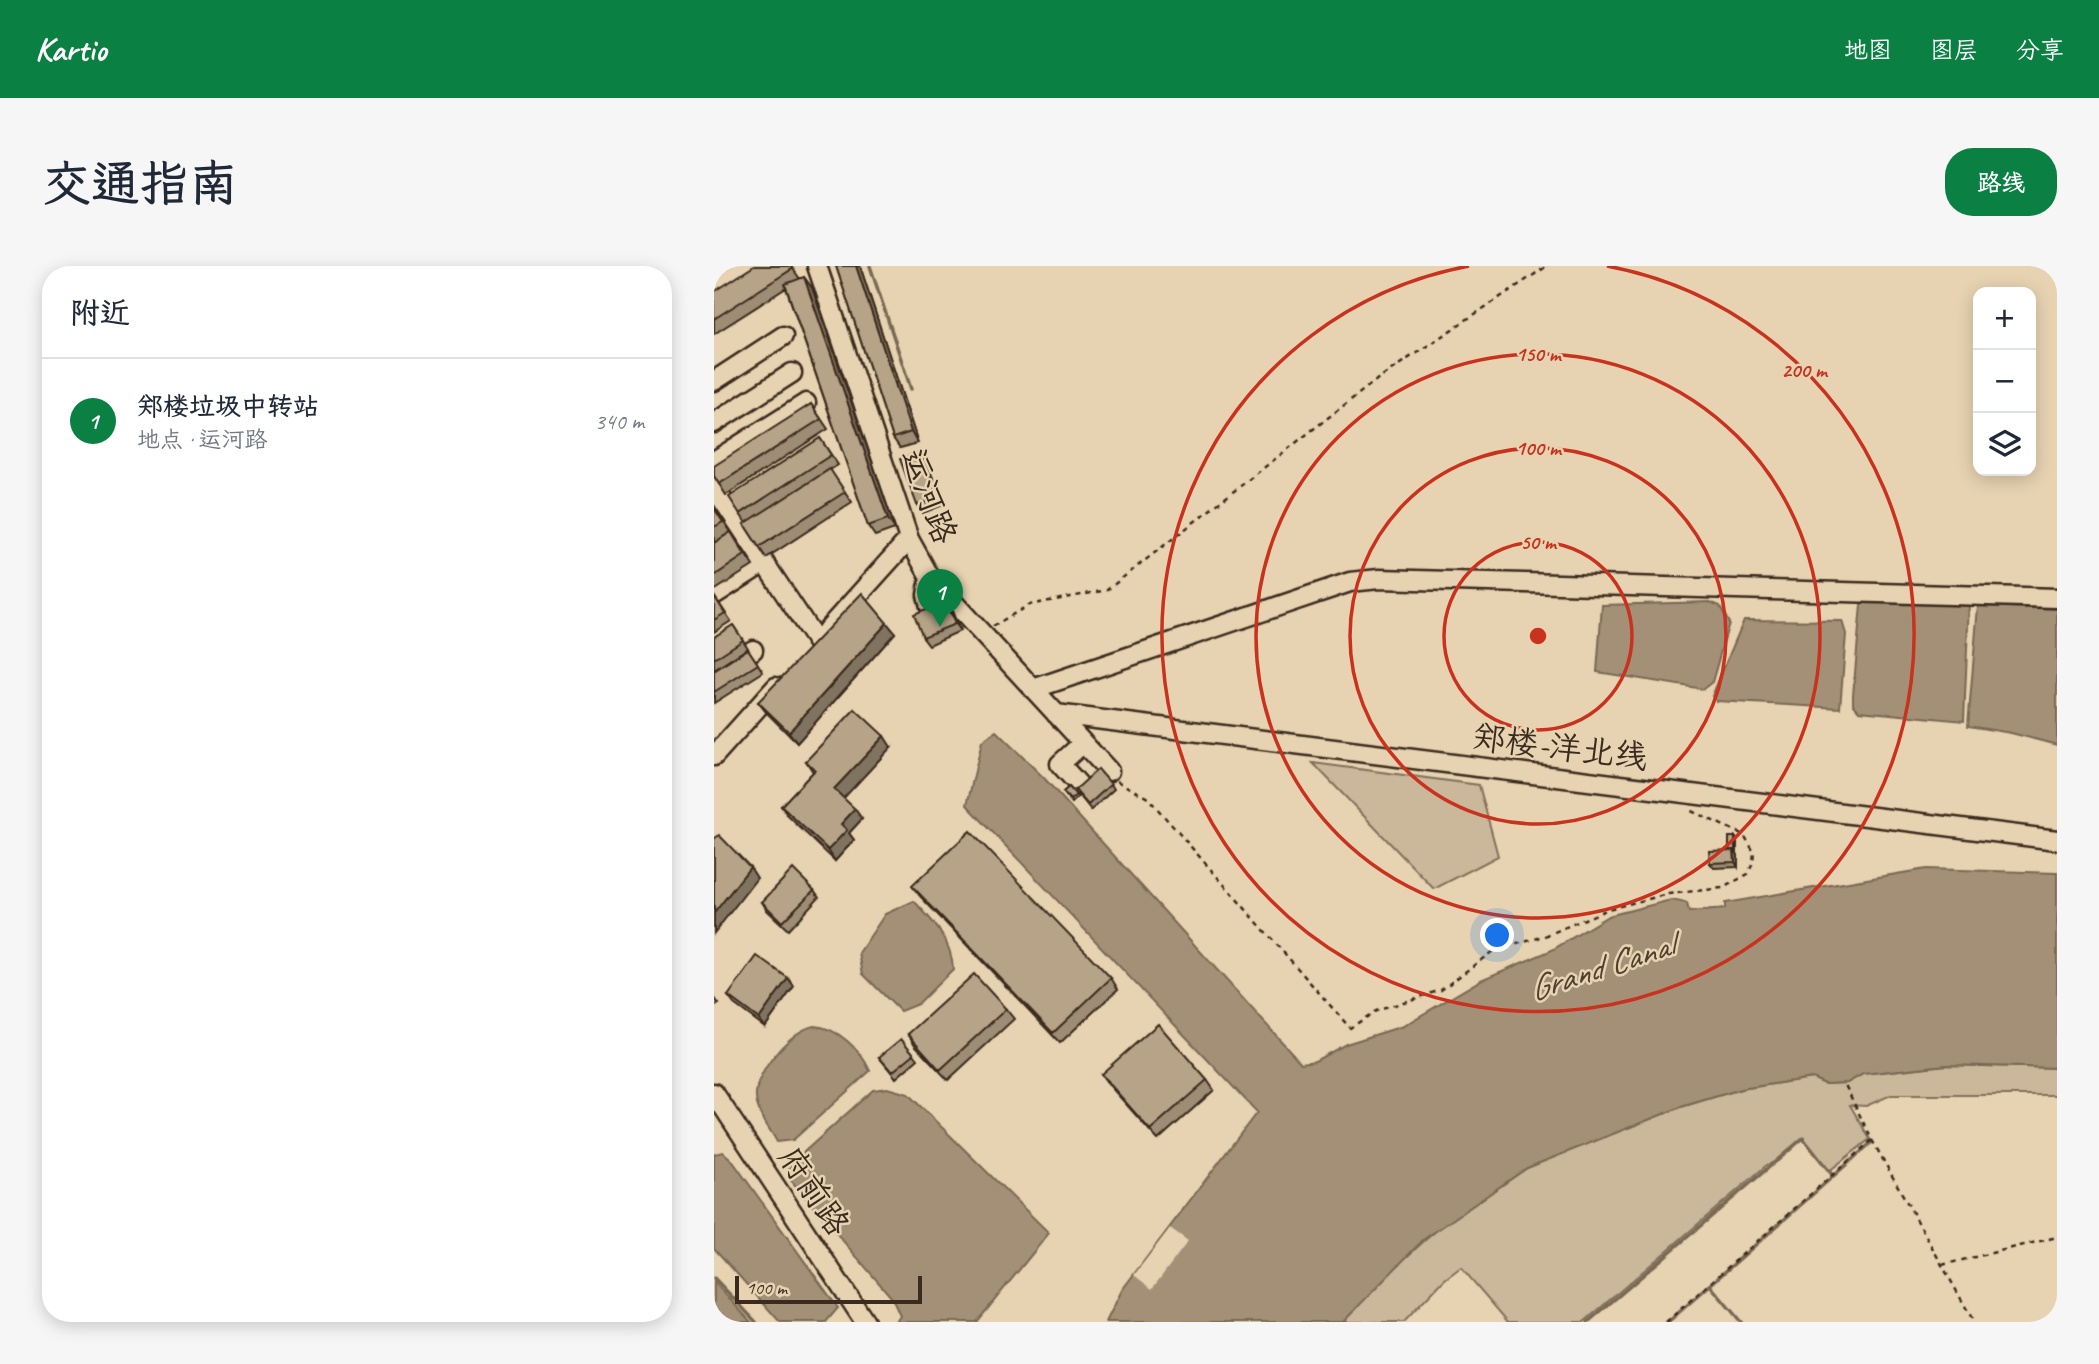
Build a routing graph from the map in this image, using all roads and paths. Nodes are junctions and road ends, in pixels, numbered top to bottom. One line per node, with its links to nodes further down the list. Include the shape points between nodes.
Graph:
1 (817, 266): 11 (street, 运河路)
2 (1547, 266): 17 (path, via 1379,378 1107,590 1029,605)
3 (783, 336): 5 (street)
4 (792, 373): 7 (street)
5 (714, 381)
6 (806, 402): 8 (street)
7 (714, 423)
8 (714, 461)
9 (714, 487): 10 (street)
10 (725, 504): 12 (street)
11 (909, 539): 12 (street, via 812,647); 13 (street, 运河路)
12 (764, 563): 14 (street)
13 (930, 577): 16 (street, via 927,595); 17 (street, 运河路)
14 (714, 595)
15 (2057, 597): 21 (street, via 1379,579 1350,582)
16 (932, 614)
17 (982, 634): 21 (street, 运河路)
18 (753, 650): 20 (street)
19 (789, 673): 24 (street)
20 (714, 676)
21 (1032, 689): 22 (street, 运河路)
22 (1056, 714): 23 (street, 运河路); 28 (street, 郑楼-洋北线)
23 (1083, 743): 25 (street, 运河路); 26 (street, via 1060,764)
24 (714, 756)
25 (1109, 771): 27 (path, via 1120,783 1149,798 1350,1028 1376,1012 1441,990 1493,951 1528,942 1608,909 1668,894 1723,888 1748,874 1754,863 1751,841 1726,824)
26 (1080, 786)
27 (1686, 809)
28 (2057, 840)
29 (1844, 1085): 31 (path)
30 (714, 1093): 34 (street, 府前路)
31 (1872, 1140): 33 (path); 35 (path)
32 (2057, 1237): 33 (path)
33 (1942, 1265): 36 (path)
34 (865, 1322)
35 (1666, 1322)
36 (1974, 1322)

